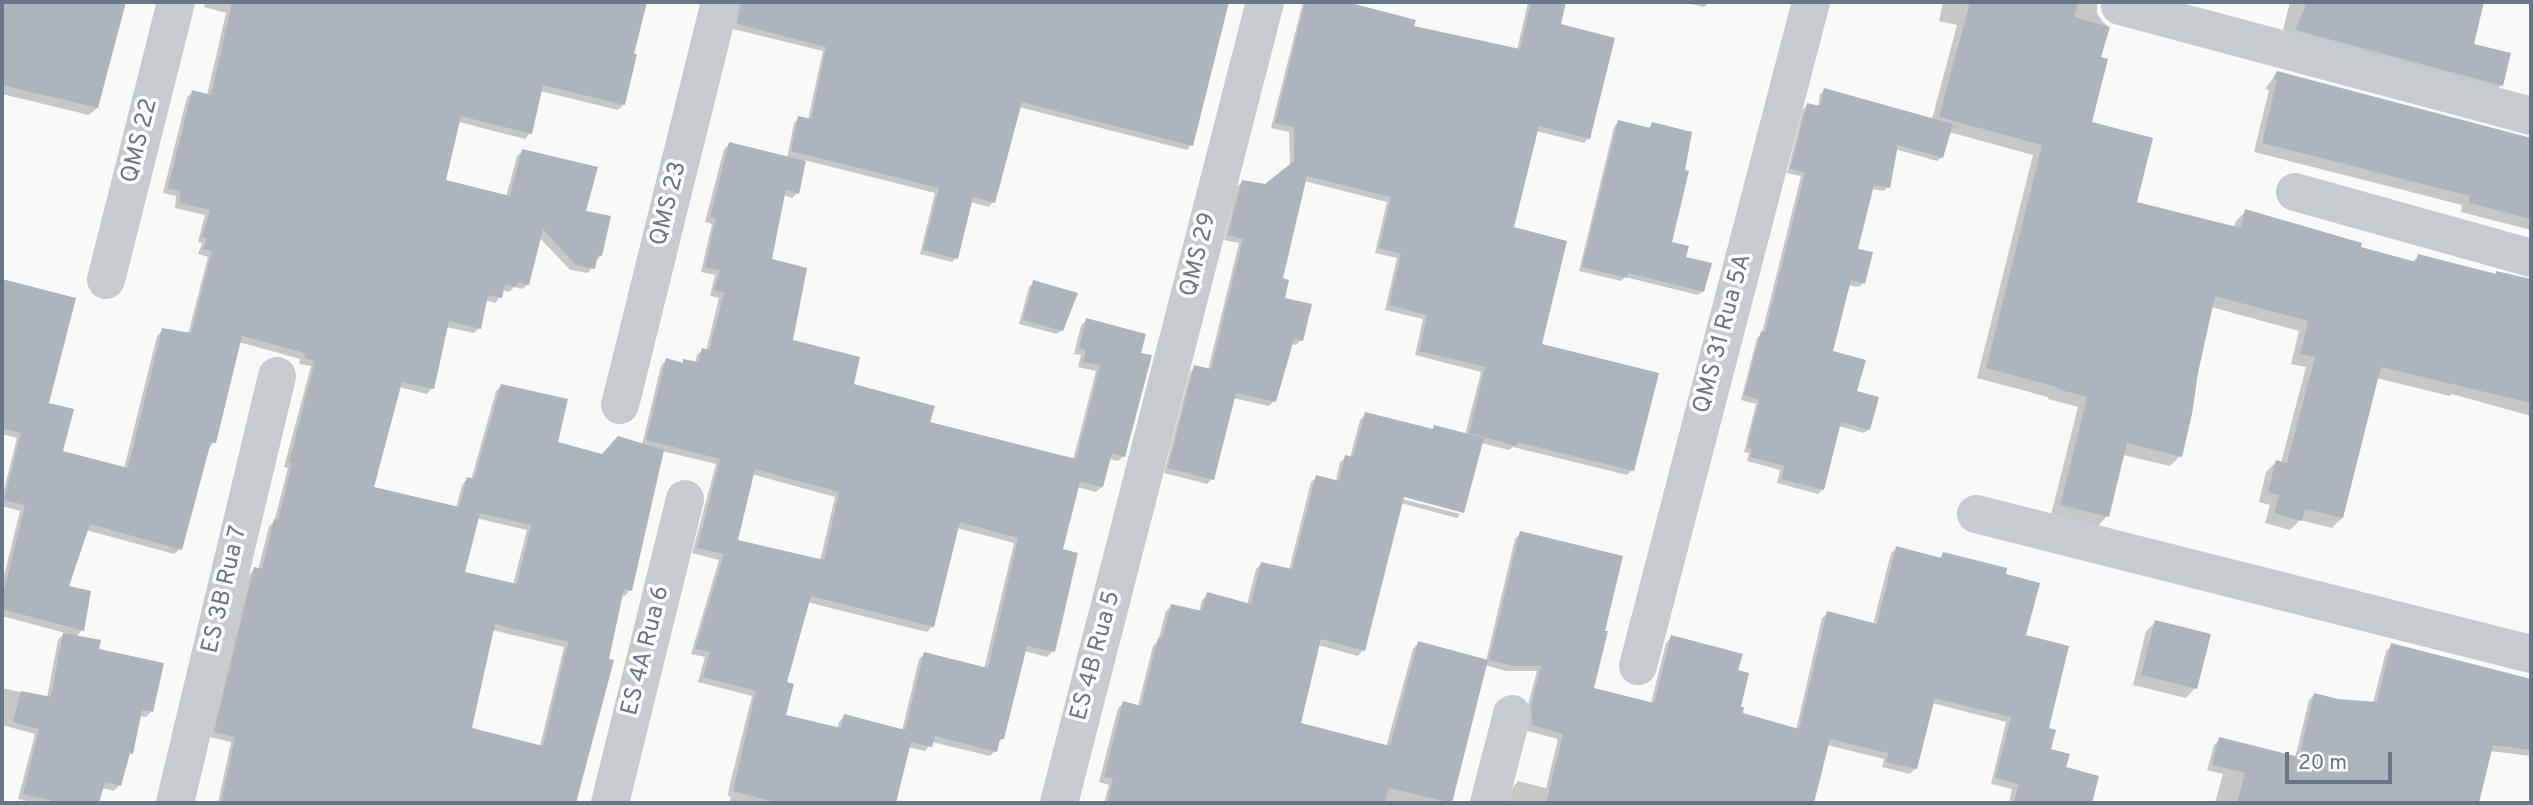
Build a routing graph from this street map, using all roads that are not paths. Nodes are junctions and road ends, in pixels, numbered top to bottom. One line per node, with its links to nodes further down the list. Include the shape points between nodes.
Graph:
1 (176, 2): 9 (street, QMS 22)
2 (720, 2): 11 (street, QMS 23)
3 (1265, 2): 13 (street, QMS 29)
4 (1811, 2): 16 (street, QMS 31 Rua 5A)
5 (2120, 6): 6 (street)
6 (2531, 116)
7 (2295, 192): 8 (street)
8 (2531, 258)
9 (106, 280)
10 (277, 376): 18 (street, ES 3B Rua 7)
11 (620, 405)
12 (685, 499): 19 (street, ES 4A Rua 6)
13 (1136, 508): 20 (street, ES 4B Rua 5)
14 (1976, 514): 15 (street)
15 (2531, 654)
16 (1638, 666)
17 (1512, 714): 21 (street)
18 (175, 803)
19 (610, 803)
20 (1059, 803)
21 (1489, 803)

